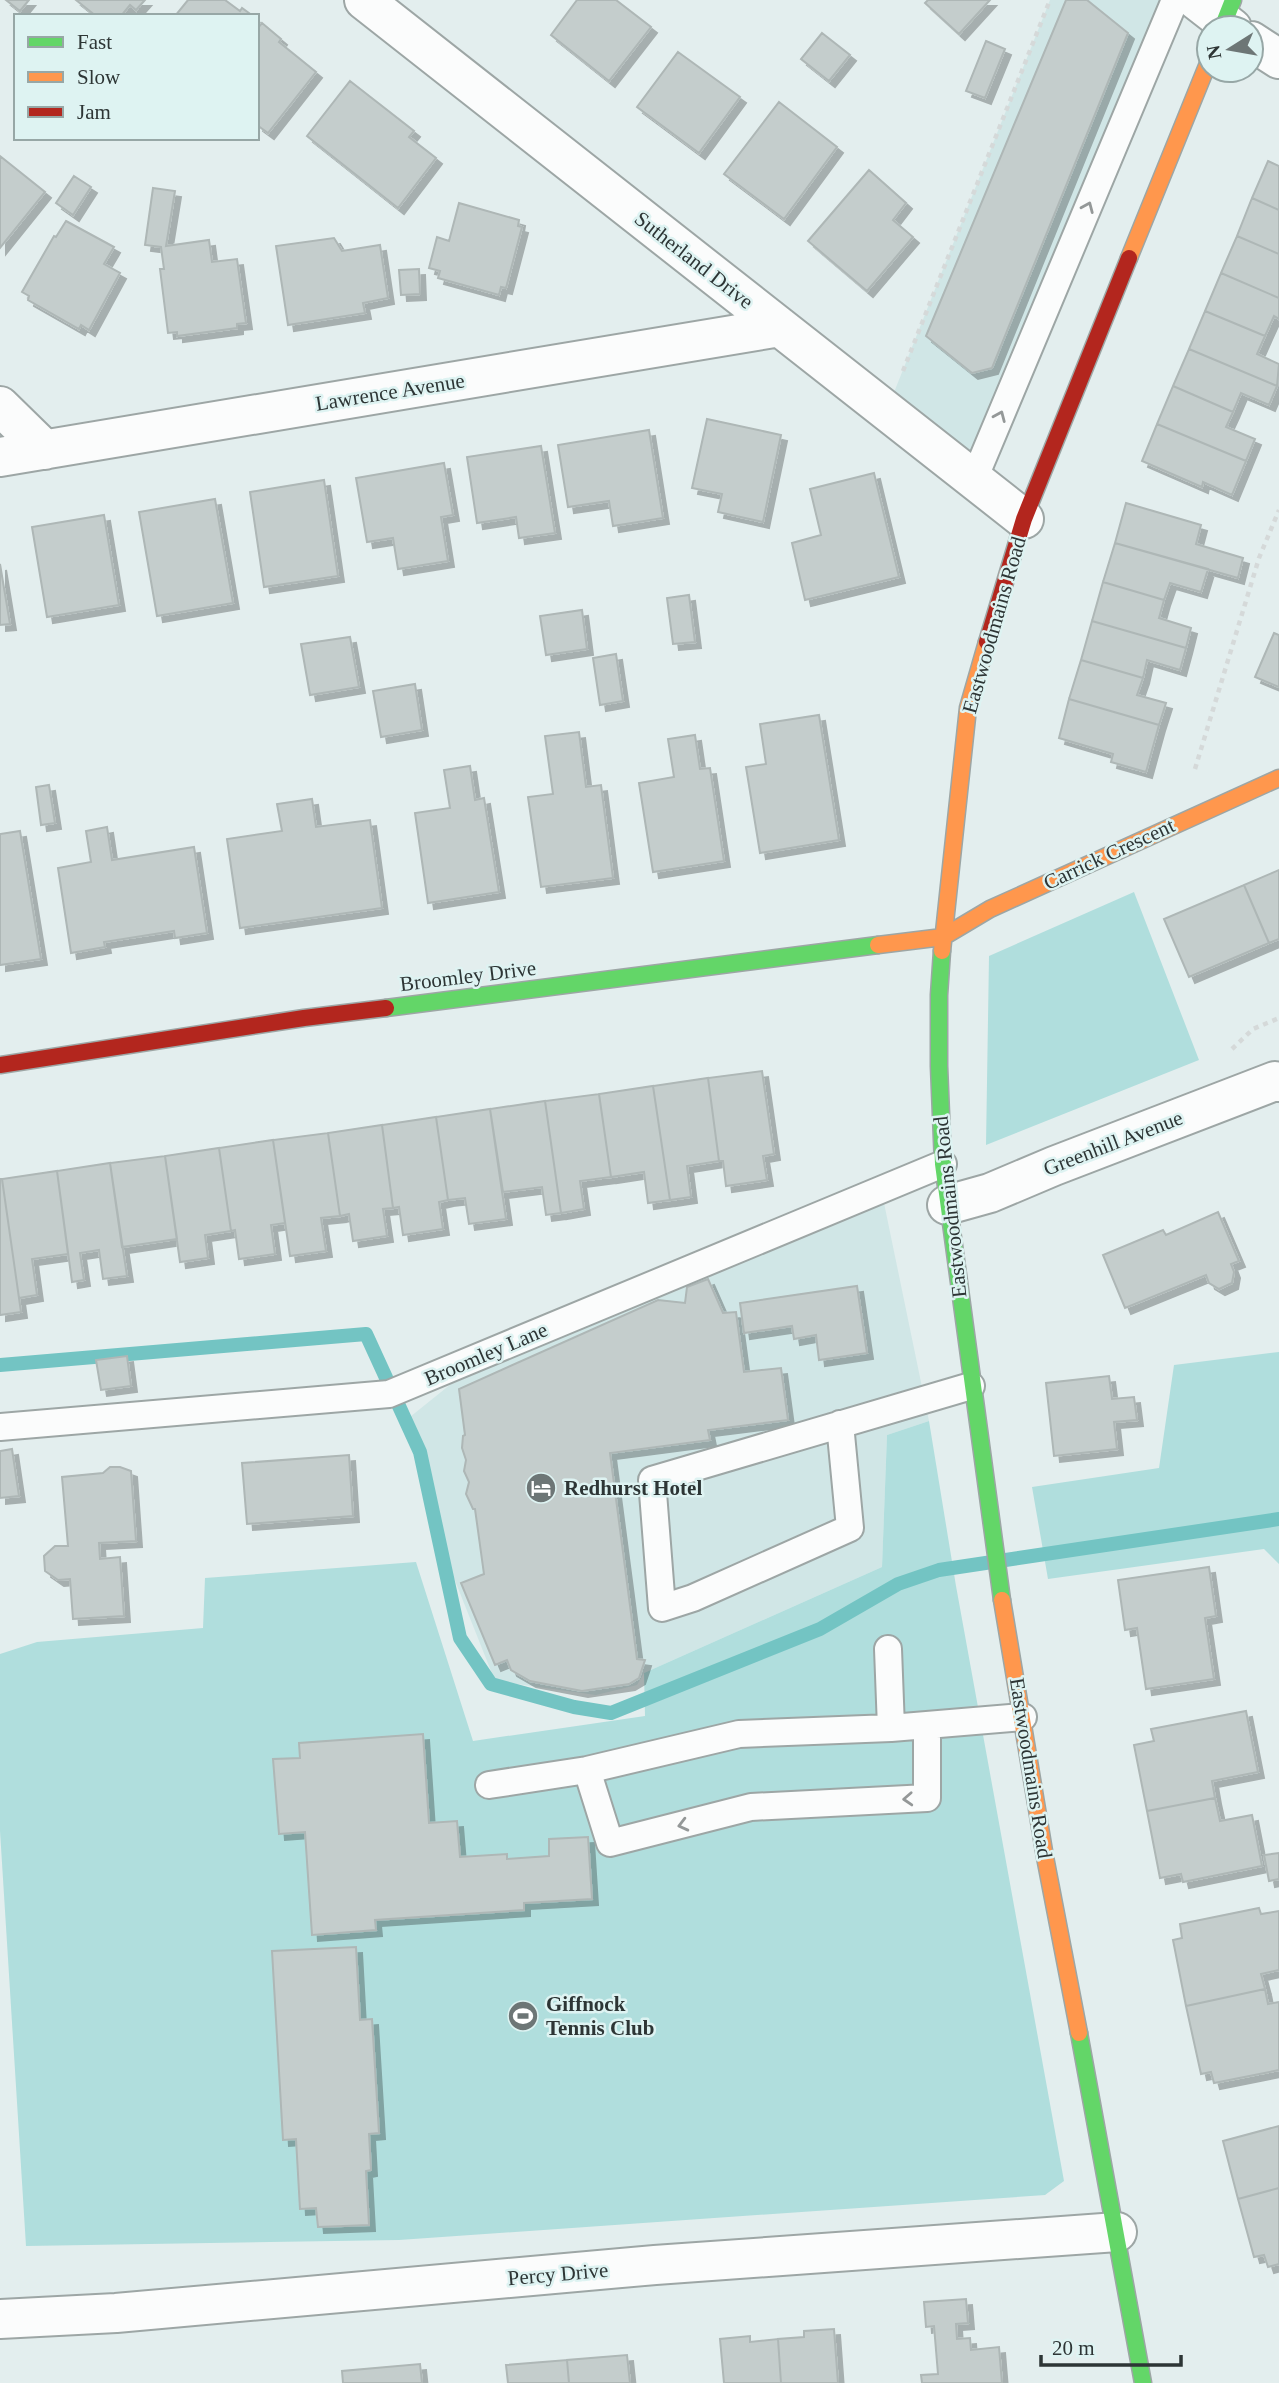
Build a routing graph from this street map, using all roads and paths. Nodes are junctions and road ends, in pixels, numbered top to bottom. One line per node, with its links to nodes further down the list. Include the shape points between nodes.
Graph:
1 (364, 0): 5 (street, Sutherland Drive)
2 (1050, 0): 7 (path)
3 (1175, 0): 10 (lane, one-way to 3)
4 (1200, 84): 12 (main road, Eastwoodmains Road)
5 (780, 327): 7 (street, Sutherland Drive); 8 (street, Lawrence Avenue)
6 (0, 407): 8 (street)
7 (887, 410): 10 (street, Sutherland Drive)
8 (45, 450): 9 (street, Lawrence Avenue)
9 (0, 457)
10 (974, 479): 12 (street, Sutherland Drive)
11 (1279, 510): 14 (path, via 1259,558)
12 (1024, 519): 15 (main road, Eastwoodmains Road, via 968,708)
13 (1279, 778): 14 (main road, Carrick Crescent)
14 (1182, 821): 15 (main road, Carrick Crescent, via 990,909)
15 (943, 936): 16 (main road, Broomley Drive, via 304,1018); 18 (main road, Eastwoodmains Road, via 939,1066)
16 (0, 1066)
17 (1279, 1082): 19 (street, Greenhill Avenue, via 990,1193)
18 (943, 1164): 19 (main road, Eastwoodmains Road); 22 (lane, Broomley Lane, via 389,1394)
19 (947, 1205): 20 (main road, Eastwoodmains Road)
20 (971, 1386): 21 (lane); 24 (main road, Eastwoodmains Road)
21 (840, 1424): 21 (lane, via 652,1480 662,1608 850,1528)
22 (0, 1427)
23 (888, 1649): 26 (lane)
24 (1023, 1717): 25 (lane); 29 (main road, Eastwoodmains Road)
25 (927, 1725): 26 (lane); 27 (lane, one-way to 27, via 927,1798 751,1807 610,1843)
26 (891, 1728): 27 (lane, via 739,1734)
27 (587, 1770): 28 (lane)
28 (489, 1785)
29 (1117, 2232): 30 (street, Percy Drive); 31 (main road, Eastwoodmains Road)
30 (0, 2319)
31 (1143, 2383)

